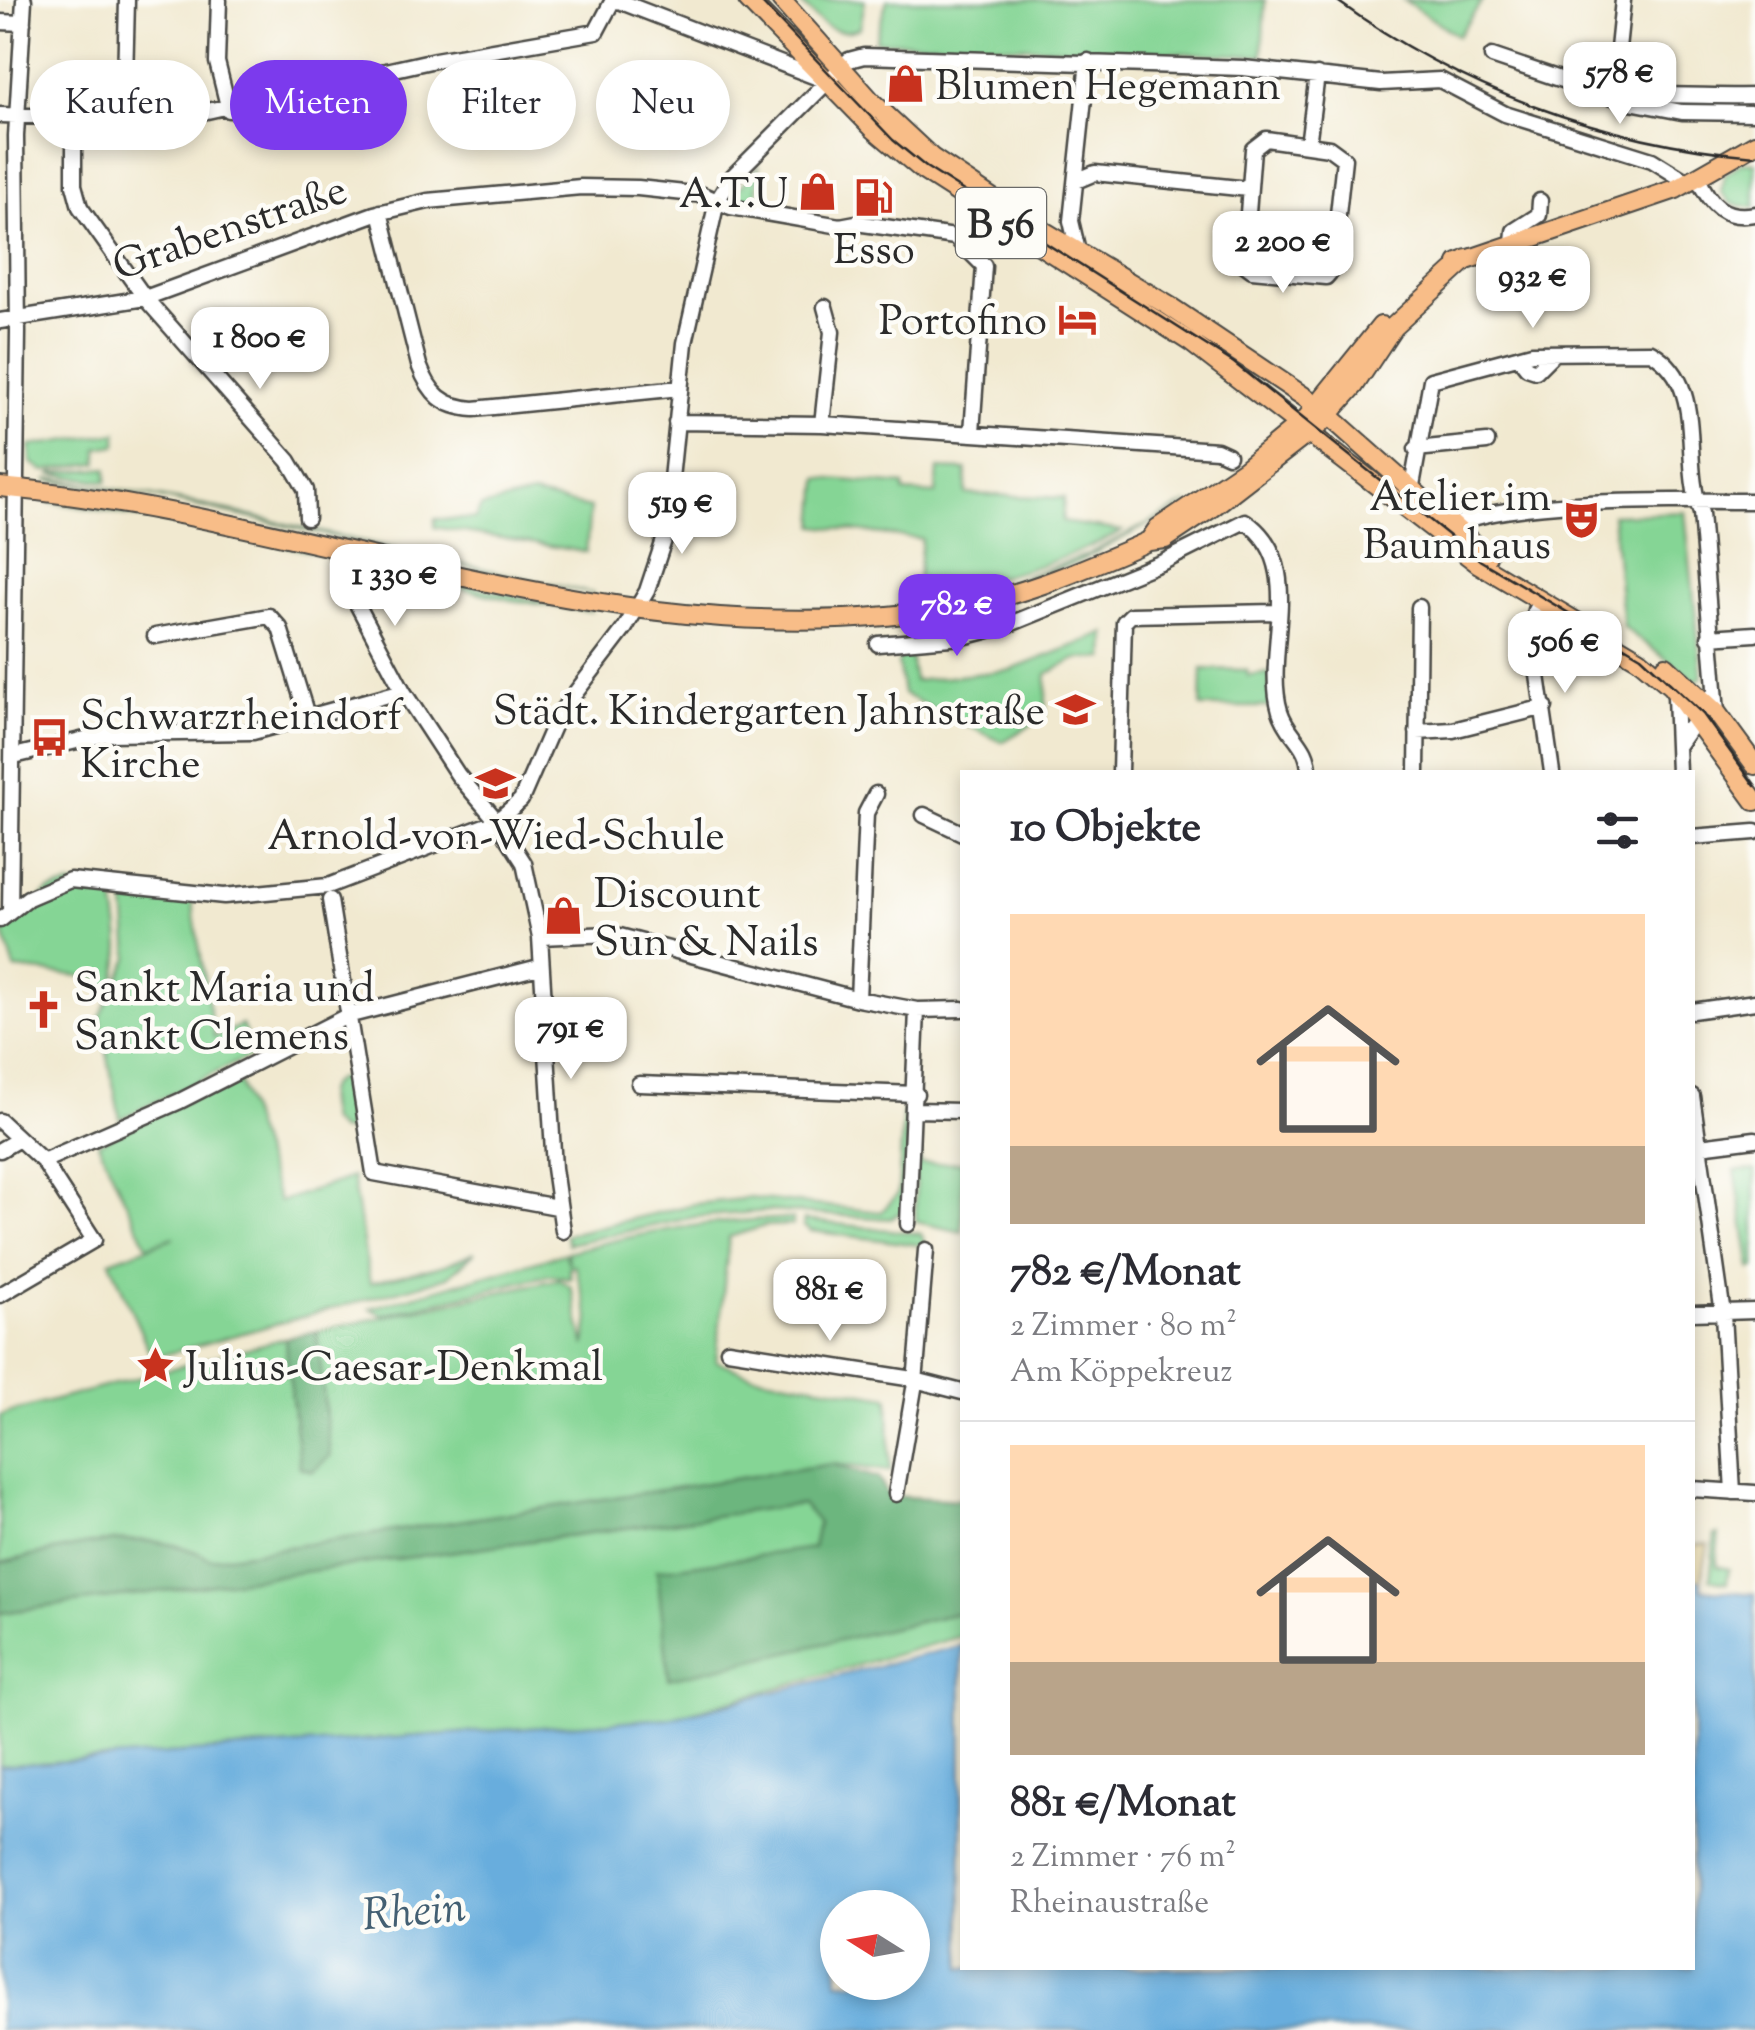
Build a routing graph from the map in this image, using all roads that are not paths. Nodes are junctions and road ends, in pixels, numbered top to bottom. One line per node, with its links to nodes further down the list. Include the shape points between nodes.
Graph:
1 (24, 0): 9 (street)
2 (127, 0): 11 (street)
3 (219, 0): 18 (street, via 217,62)
4 (748, 0): 15 (main road, B 56)
5 (780, 0): 13 (main road, B 56)
6 (1623, 0): 17 (street)
7 (613, 2): 15 (street); 18 (street, via 596,32 435,60)
8 (0, 22): 9 (street)
9 (23, 23): 22 (street)
10 (1492, 56): 17 (street)
11 (126, 60)
12 (1088, 62): 13 (street, via 864,56); 14 (street); 27 (street)
13 (841, 66): 15 (street); 37 (main road, B 56, via 908,139)
14 (1316, 74): 25 (street); 30 (street, via 1381,83 1440,80 1540,127 1652,160)
15 (822, 90): 32 (street); 47 (main road, B 56, via 924,171 1192,344)
16 (1755, 96): 17 (street)
17 (1613, 97): 20 (street, via 1682,112)
18 (229, 110): 19 (street)
19 (210, 113)
20 (1755, 113)
21 (0, 115): 22 (street)
22 (17, 116): 23 (street); 42 (street)
23 (30, 116)
24 (1755, 144): 30 (main road)
25 (1308, 146): 31 (street, via 1259,142); 31 (street, via 1329,148 1344,159 1334,256 1323,277 1252,270 1242,255)
26 (74, 150): 40 (street, via 80,207)
27 (1078, 158): 28 (street); 29 (street)
28 (1095, 173): 29 (street); 31 (street)
29 (1076, 181): 36 (street)
30 (1693, 181): 35 (street, via 1720,210); 38 (main road)
31 (1248, 188)
32 (717, 201): 34 (street, Grabenstraße, via 703,194 581,186 428,200); 45 (street); 52 (street, Grabenstraße, via 840,226 955,237 984,266)
33 (1540, 202): 38 (street, via 1539,214 1514,231)
34 (380, 212): 40 (street, Grabenstraße); 45 (street, via 419,365 444,402 474,409)
35 (1755, 214)
36 (1072, 221): 37 (street, via 1065,231); 39 (street)
37 (1048, 235): 39 (main road, B 56)
38 (1513, 242): 44 (main road, via 1416,287)
39 (1078, 251): 46 (main road, B 56)
40 (145, 298): 42 (street, Grabenstraße); 63 (street, via 290,462 306,490)
41 (825, 307): 50 (street, via 832,332)
42 (18, 320): 43 (street, Grabenstraße); 59 (street)
43 (0, 321)
44 (1349, 380): 46 (main road); 48 (main road); 53 (main road)
45 (680, 388): 49 (street)
46 (1292, 388): 48 (main road, B 56)
47 (1274, 406): 51 (main road, B 56); 58 (main road)
48 (1324, 411): 51 (main road); 53 (main road, B 56)
49 (676, 422): 50 (street); 69 (street, via 664,537)
50 (822, 424): 52 (street)
51 (1304, 429): 56 (main road, B 56); 58 (main road)
52 (972, 432): 57 (street)
53 (1360, 439): 60 (main road, B 56)
54 (1488, 442): 55 (street)
55 (1416, 449): 60 (street); 62 (street, via 1431,380 1520,358 1536,371 1552,356 1651,352 1678,373 1685,391)
56 (1331, 452): 58 (main road); 67 (main road, B 56, via 1444,540)
57 (1228, 454)
58 (1273, 455): 66 (main road, via 1158,528 1148,541)
59 (8, 488): 69 (main road, via 140,504); 80 (street)
60 (1411, 491): 64 (main road, B 56)
61 (1755, 501): 62 (street)
62 (1697, 502): 64 (street, via 1559,507 1467,517); 74 (street)
63 (308, 518)
64 (1451, 526): 77 (main road, B 56, via 1484,554 1618,632)
65 (353, 580): 76 (street, via 356,602)
66 (993, 598): 69 (main road, via 884,617 818,620); 71 (street)
67 (1548, 604): 77 (main road, B 56); 78 (street, via 1535,610 1532,627)
68 (1419, 607): 81 (street)
69 (635, 611): 93 (street, via 557,717 521,800)
70 (1279, 618): 71 (street, via 1278,560 1245,521 1164,562); 85 (street, via 1275,612 1247,611 1131,616 1124,622); 86 (street, via 1280,710 1305,746)
71 (1000, 628): 75 (street)
72 (1755, 634): 74 (street)
73 (155, 636): 79 (street, via 269,616 280,628)
74 (1709, 637): 77 (street)
75 (878, 644)
76 (403, 690): 79 (street); 93 (street, via 458,775)
77 (1698, 701): 84 (main road, B 56); 89 (street, via 1678,744); 91 (main road, B 56)
78 (1545, 707): 81 (street); 88 (street)
79 (308, 718): 82 (street, via 254,732 106,734)
80 (9, 720): 82 (street, via 23,746); 83 (street)
81 (1417, 732): 87 (street)
82 (52, 747): 83 (street)
83 (14, 756): 98 (street)
84 (1755, 765)
85 (1120, 770)
86 (1309, 770)
87 (1417, 770)
88 (1552, 770)
89 (1678, 770)
90 (876, 794): 101 (street, via 866,813)
91 (1755, 802)
92 (924, 815): 94 (street)
93 (498, 820): 98 (street, via 328,886 224,896 85,878 49,886); 99 (street, via 524,864)
94 (960, 832)
95 (1755, 832): 96 (street)
96 (1695, 837)
97 (330, 900): 106 (street)
98 (5, 916)
99 (540, 937): 100 (street); 101 (street, via 612,934)
100 (540, 967): 106 (street); 117 (street)
101 (858, 999): 104 (street)
102 (1755, 1002): 105 (street)
103 (960, 1009): 104 (street)
104 (917, 1010): 108 (street)
105 (1695, 1010)
106 (348, 1016): 116 (street); 117 (street, via 374,1173)
107 (639, 1084): 108 (street)
108 (916, 1094): 109 (street)
109 (915, 1110): 110 (street); 118 (street)
110 (960, 1111)
111 (0, 1121): 112 (street)
112 (19, 1139): 115 (street); 116 (street)
113 (1755, 1139): 114 (street)
114 (1696, 1147): 124 (street)
115 (0, 1150)
116 (43, 1161): 121 (street, via 94,1240)
117 (558, 1207): 119 (street)
118 (908, 1224)
119 (564, 1231)
120 (926, 1250): 126 (street)
121 (0, 1294)
122 (1755, 1311): 124 (street)
123 (1695, 1313): 124 (street)
124 (1723, 1314): 129 (street)
125 (728, 1350): 126 (street)
126 (915, 1383): 127 (street); 130 (street)
127 (960, 1392)
128 (1695, 1489): 129 (street)
129 (1733, 1492): 131 (street)
130 (896, 1494)
131 (1755, 1494)

